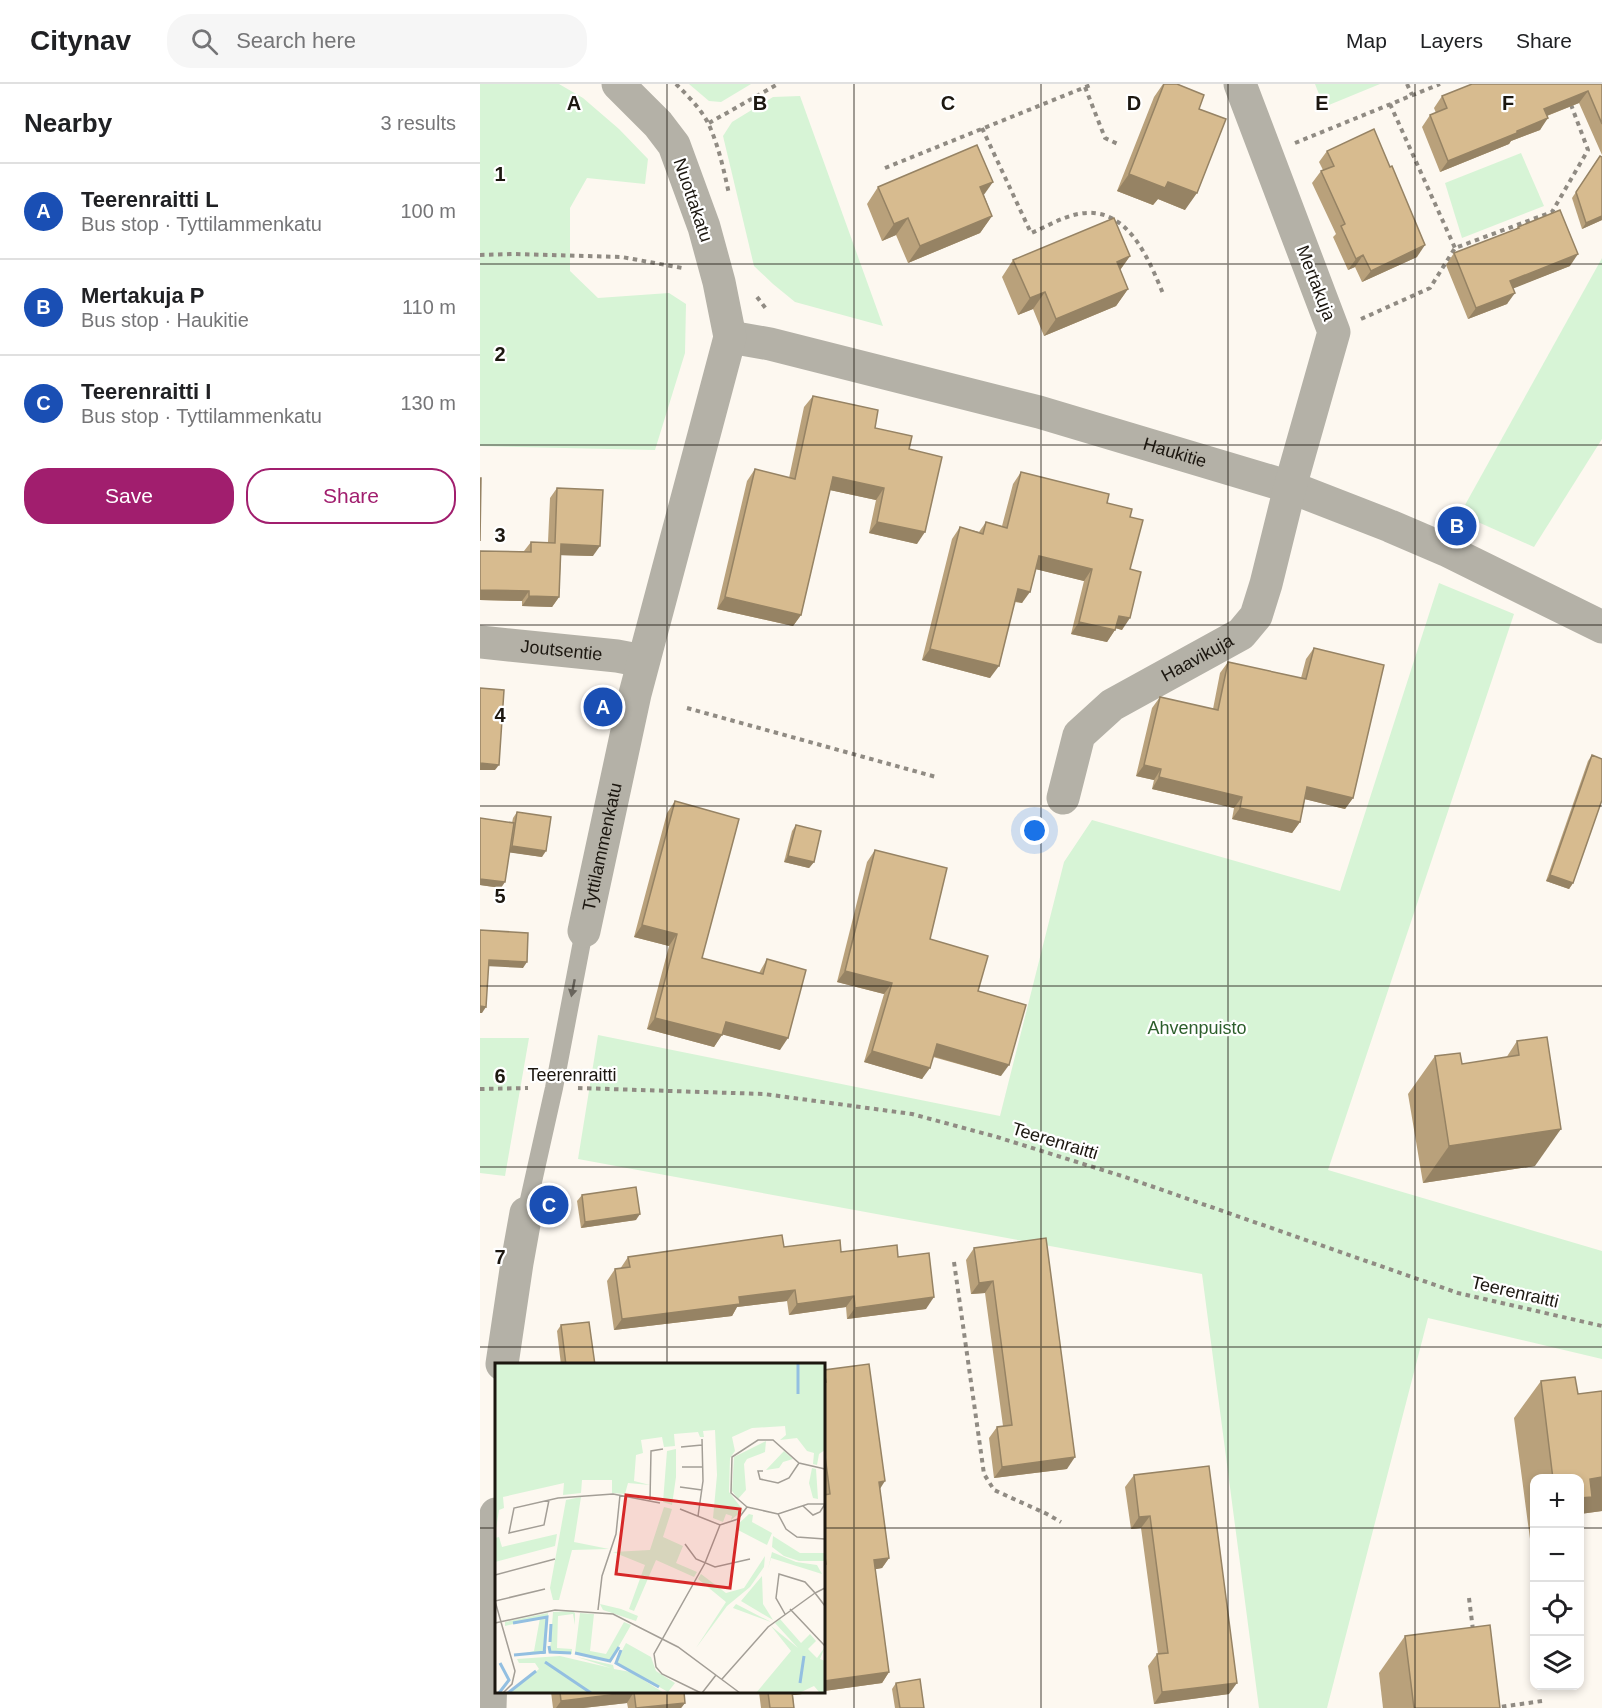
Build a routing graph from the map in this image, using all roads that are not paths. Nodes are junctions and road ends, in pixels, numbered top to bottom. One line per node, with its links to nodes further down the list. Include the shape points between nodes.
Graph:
1 (618, 84): 3 (street, Nuottakatu, via 653,118 674,146 705,227)
2 (1240, 84): 4 (street, Mertakuja, via 1334,332)
3 (730, 337): 4 (street, Haukitie, via 781,346 1039,412); 7 (street, Tyttilammenkatu)
4 (1290, 487): 5 (street, Haukitie, via 1390,525); 8 (street, Haavikuja, via 1256,616 1241,634 1112,705 1079,735)
5 (1602, 627)
6 (480, 642): 7 (street, Joutsentie)
7 (643, 661): 9 (street, Tyttilammenkatu)
8 (1063, 798)
9 (584, 931): 10 (lane, Tyttilammenkatu, one-way to 10)
10 (526, 1213): 11 (street, Tyttilammenkatu)
11 (502, 1363)
12 (480, 1366): 13 (street)
13 (495, 1367)
14 (495, 1546): 15 (street)
15 (490, 1708)

